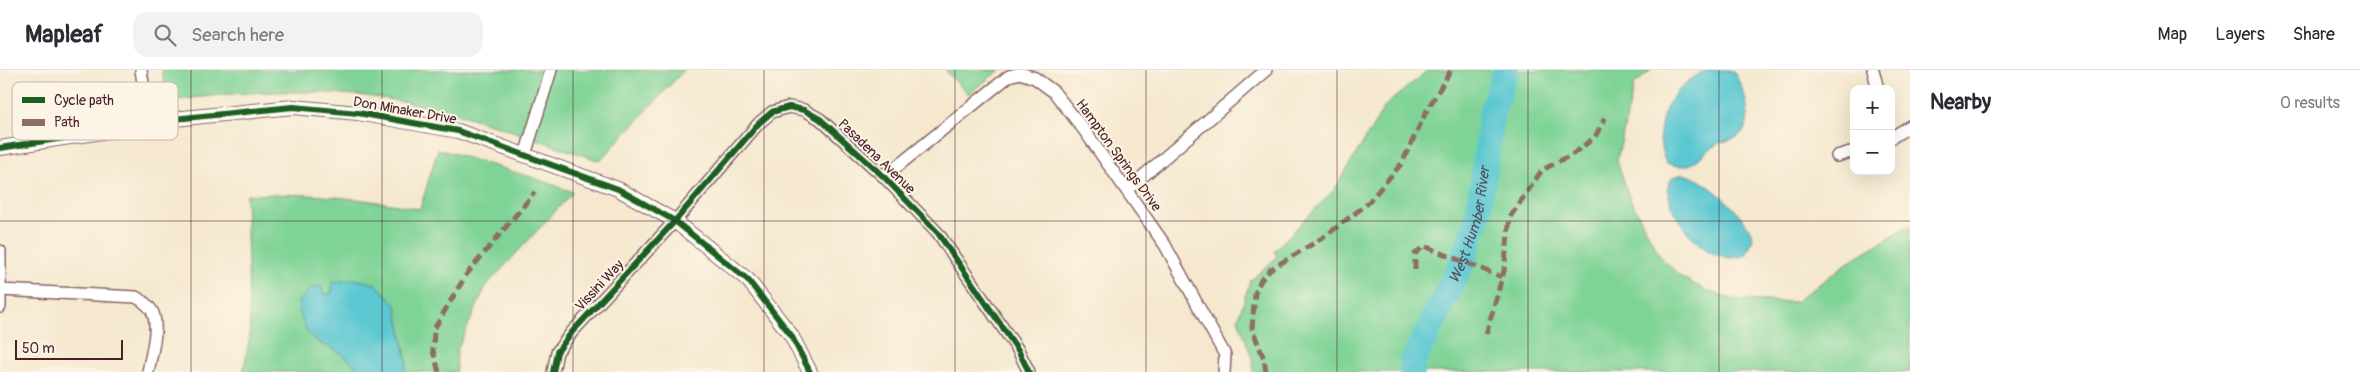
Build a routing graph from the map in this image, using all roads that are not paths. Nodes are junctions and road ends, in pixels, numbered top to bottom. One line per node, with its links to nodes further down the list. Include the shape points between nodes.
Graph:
1 (551, 70): 11 (street)
2 (1266, 70): 14 (street)
3 (1873, 70): 4 (street)
4 (1877, 85)
5 (178, 119): 11 (street, Don Minaker Drive, via 302,108 358,113 458,131)
6 (1910, 126): 7 (street)
7 (1895, 135)
8 (51, 140): 9 (street, Don Minaker Drive)
9 (0, 148)
10 (1850, 152): 12 (street)
11 (525, 155): 15 (street, Don Minaker Drive, via 618,189)
12 (1837, 156)
13 (884, 178): 14 (street, Hampton Springs Drive, via 1009,76 1020,72 1054,92); 15 (street, Pasadena Avenue, via 820,119 804,110 789,107 772,112 759,122); 22 (street, Pasadena Avenue, via 938,233)
14 (1127, 190): 23 (street, Hampton Springs Drive, via 1165,245 1225,355)
15 (675, 221): 20 (street, Vissini Way, via 572,332 557,352); 21 (street, Don Minaker Drive, via 748,280 791,335)
16 (0, 251): 17 (street)
17 (1, 290): 18 (street); 19 (street, via 136,297 153,313)
18 (0, 307)
19 (148, 372)
20 (553, 372)
21 (810, 372)
22 (1029, 372)
23 (1224, 372)

